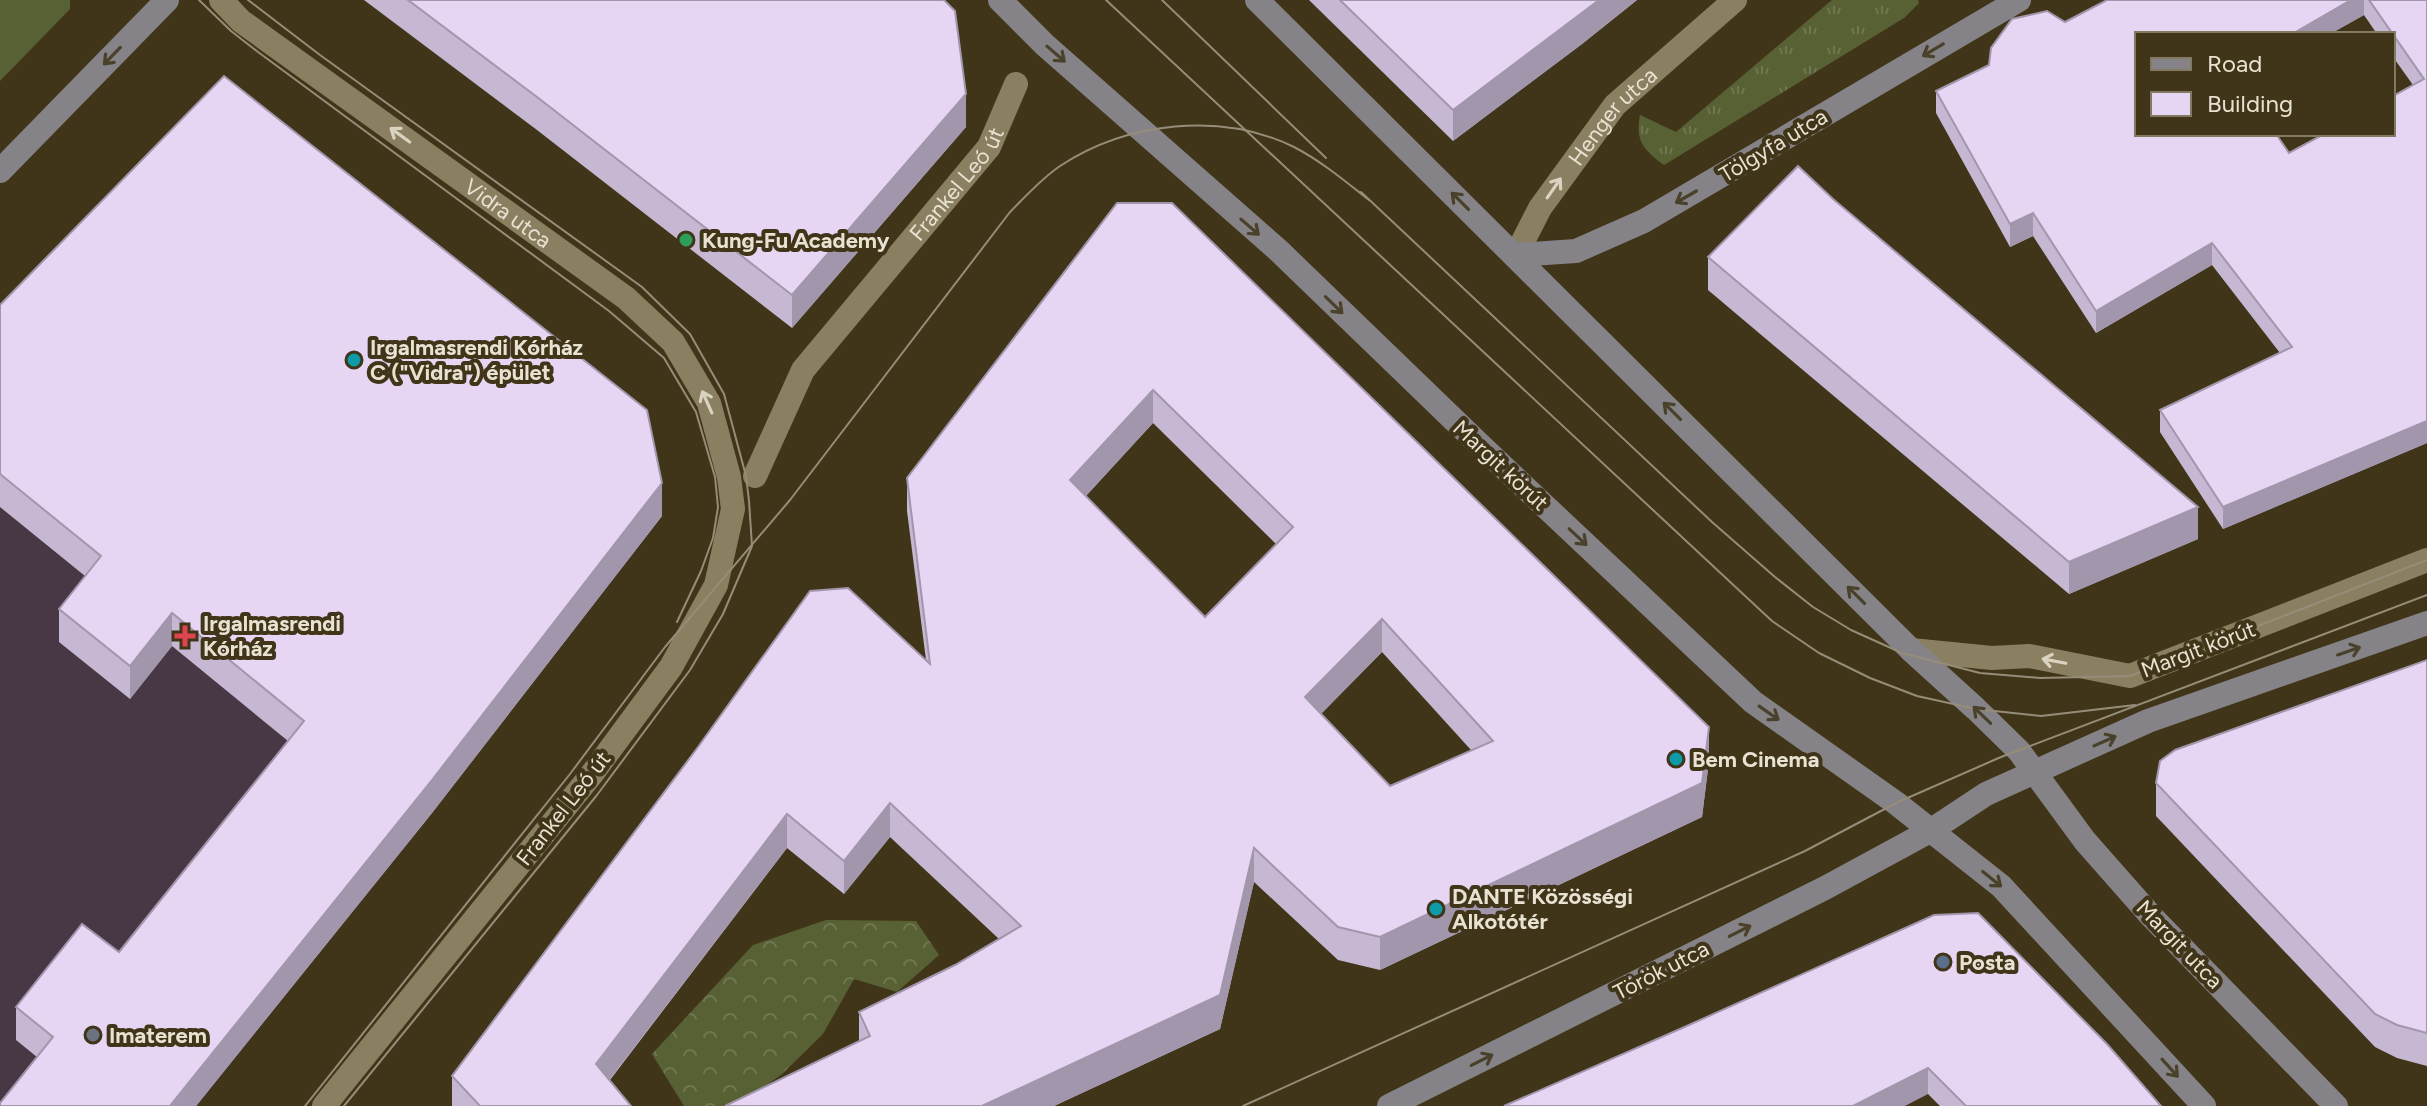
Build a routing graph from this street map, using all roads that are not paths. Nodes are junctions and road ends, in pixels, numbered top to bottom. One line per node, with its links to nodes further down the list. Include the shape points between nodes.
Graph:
1 (167, 0): 8 (main road, one-way to 8)
2 (221, 0): 11 (street, Vidra utca, one-way to 2, via 709,403 673,342 626,298 241,21)
3 (1000, 0): 16 (main road, Margit körút, one-way to 16, via 1278,250 1753,702)
4 (1257, 0): 9 (main road, one-way to 4)
5 (1735, 0): 9 (street, Henger utca, one-way to 5, via 1540,208 1615,105)
6 (2019, 0): 9 (main road, Tölgyfa utca, one-way to 9, via 1644,221 1576,251)
7 (1016, 84): 10 (street, Frankel Leó út, via 989,147 803,370)
8 (0, 171)
9 (1516, 255): 14 (main road, one-way to 9)
10 (755, 476)
11 (729, 477): 17 (street, Frankel Leó út, via 733,509 716,585 671,667 592,774)
12 (2427, 560): 14 (street, Margit körút, one-way to 14, via 2130,676 2029,656)
13 (2427, 623): 15 (main road, one-way to 13, via 2148,721)
14 (1911, 650): 15 (main road, one-way to 14, via 1987,719)
15 (2034, 772): 16 (main road, via 1986,794); 20 (main road, Margit utca, via 2152,917)
16 (1930, 831): 18 (main road, Török utca, one-way to 16); 19 (main road, one-way to 19, via 2001,886)
17 (324, 1106)
18 (1389, 1106)
19 (2204, 1106)
20 (2336, 1106)

